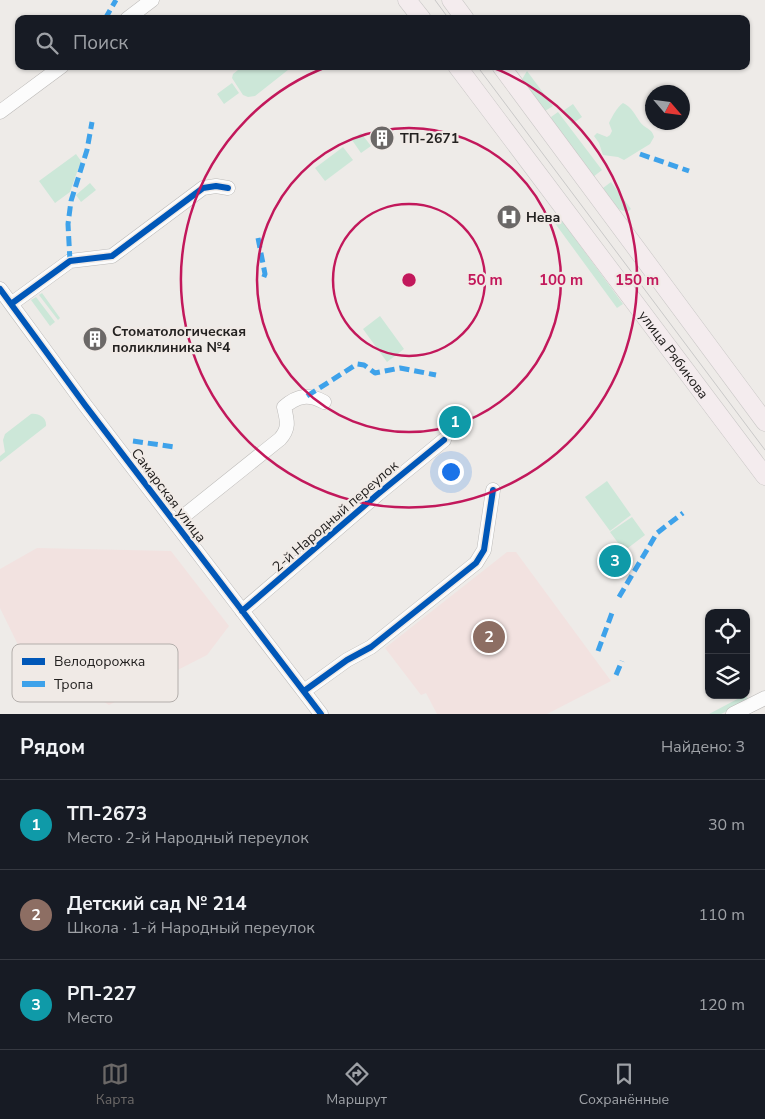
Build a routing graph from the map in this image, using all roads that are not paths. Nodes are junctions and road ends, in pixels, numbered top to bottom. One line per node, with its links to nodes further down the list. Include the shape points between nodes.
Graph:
1 (152, 0): 4 (street)
2 (407, 0): 5 (main road)
3 (451, 0): 6 (main road)
4 (132, 15)
5 (419, 15)
6 (462, 15)
7 (57, 70): 10 (street)
8 (460, 70): 17 (main road, улица Рябикова)
9 (503, 70): 15 (main road)
10 (0, 112)
11 (228, 188): 13 (street, via 203,188 112,256 70,260)
12 (0, 289): 13 (street, Самарская улица)
13 (11, 304): 19 (street, Самарская улица)
14 (324, 402): 19 (street, via 307,396 284,406 288,422 280,439)
15 (765, 422)
16 (444, 440): 20 (street, 2-й Народный переулок)
17 (765, 476)
18 (493, 490): 21 (street, via 484,550 476,563 371,647 347,660)
19 (176, 523): 20 (street, Самарская улица)
20 (242, 611): 21 (street, Самарская улица)
21 (304, 692): 23 (street, Самарская улица)
22 (765, 698): 24 (street)
23 (321, 714)
24 (733, 714)

